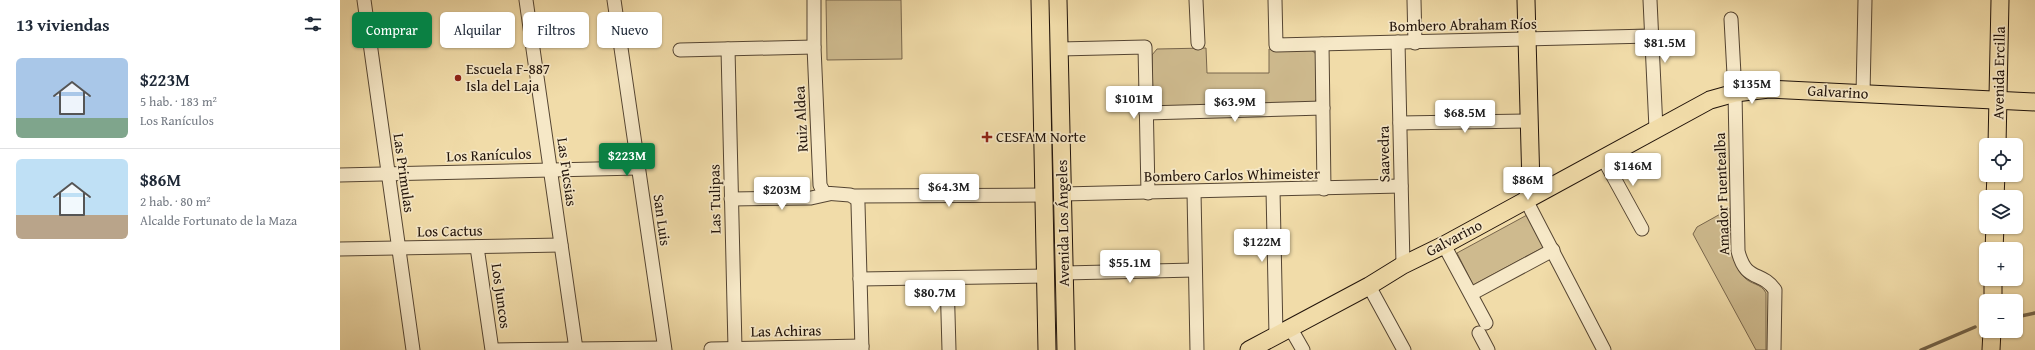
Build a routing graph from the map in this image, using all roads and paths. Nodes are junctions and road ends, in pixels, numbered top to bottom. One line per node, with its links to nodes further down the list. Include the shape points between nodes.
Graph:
1 (364, 0): 38 (street, Las Primulas)
2 (526, 0): 37 (street, Las Fucsias)
3 (614, 0): 36 (street, San Luis)
4 (814, 0): 21 (street, Ruiz Aldea)
5 (1040, 0): 49 (main road, Avenida Los Ángeles)
6 (1058, 0): 23 (main road, Avenida Los Ángeles)
7 (1196, 0): 18 (street)
8 (1275, 0): 20 (street, Bombero Abraham Ríos, via 1276,45)
9 (1414, 0): 19 (street)
10 (1526, 0): 16 (main road)
11 (1650, 0): 15 (street)
12 (1865, 0): 26 (street)
13 (2000, 0): 27 (main road, Avenida Ercilla)
14 (1731, 19): 25 (street, Amador Fuentealba)
15 (1650, 36): 16 (street, Bombero Abraham Ríos); 33 (street)
16 (1527, 40): 19 (street, Bombero Abraham Ríos); 31 (main road)
17 (1398, 42): 19 (street, Bombero Abraham Ríos); 20 (street, Bombero Abraham Ríos); 32 (street, Saavedra)
18 (1198, 43)
19 (1415, 43)
20 (1322, 44): 29 (street)
21 (814, 47): 22 (street); 47 (street, Ruiz Aldea, via 820,185 824,193)
22 (728, 48): 24 (street); 51 (street, Las Tulipas)
23 (1060, 48): 30 (street, via 1145,47); 48 (main road, Avenida Los Ángeles)
24 (680, 50)
25 (1735, 93): 26 (main road, Galvarino, via 1769,89); 33 (main road, Galvarino, via 1696,106); 86 (street, Amador Fuentealba, via 1738,251 1741,264 1750,274 1769,282 1774,290)
26 (1863, 94): 27 (main road, Galvarino)
27 (1998, 100): 28 (main road, Galvarino); 34 (main road, Avenida Ercilla)
28 (2035, 102)
29 (1323, 108): 30 (street); 43 (street)
30 (1146, 112): 45 (street)
31 (1530, 121): 32 (street); 40 (main road)
32 (1400, 123): 41 (street, Saavedra)
33 (1656, 129): 35 (main road, Galvarino)
34 (1997, 138)
35 (1603, 158): 42 (main road, Galvarino); 53 (street)
36 (638, 168): 37 (street, Los Ranículos); 73 (street, San Luis)
37 (550, 169): 38 (street, Los Ranículos); 54 (street, Las Fucsias)
38 (388, 174): 39 (street, Los Ranículos); 57 (street, Las Primulas)
39 (340, 175)
40 (1531, 177): 42 (main road, via 1536,189); 52 (main road, via 1530,193)
41 (1401, 186): 43 (street, Bombero Carlos Whimeister); 60 (street, Saavedra)
42 (1548, 188): 52 (main road, Galvarino)
43 (1324, 189): 44 (street, Bombero Carlos Whimeister)
44 (1273, 190): 46 (street, Bombero Carlos Whimeister); 68 (street)
45 (1148, 192): 46 (street, Bombero Carlos Whimeister); 48 (street, Bombero Carlos Whimeister)
46 (1194, 192): 61 (street)
47 (829, 194): 50 (street); 51 (street, via 811,198)
48 (1063, 194): 62 (main road, Avenida Los Ángeles)
49 (1044, 195): 50 (street); 63 (main road, Avenida Los Ángeles)
50 (854, 196): 65 (street, via 858,204)
51 (731, 199): 70 (street, Las Tulipas)
52 (1526, 200): 55 (main road, Galvarino); 59 (street)
53 (1642, 229)
54 (561, 245): 56 (street, Los Cactus); 72 (street, Las Fucsias)
55 (1444, 245): 60 (main road, Galvarino); 67 (street)
56 (477, 247): 57 (street, Los Cactus); 76 (street, Los Juncos)
57 (398, 248): 58 (street, Los Cactus); 75 (street, Las Primulas)
58 (340, 249)
59 (1553, 250): 67 (street); 85 (street)
60 (1403, 265): 66 (main road, Galvarino)
61 (1195, 270): 62 (street); 80 (street)
62 (1064, 273): 79 (main road, Avenida Los Ángeles)
63 (1046, 276): 64 (street); 78 (main road, Avenida Los Ángeles)
64 (947, 278): 65 (street); 77 (street)
65 (860, 280): 71 (street)
66 (1369, 286): 68 (main road, Galvarino); 83 (street)
67 (1471, 294): 84 (street)
68 (1284, 332): 81 (main road, Galvarino); 82 (street)
69 (1992, 338): 87 (main road)
70 (735, 348): 71 (street, Las Achiras); 74 (street, Las Achiras)
71 (862, 348)
72 (576, 349): 73 (street); 76 (street)
73 (664, 349)
74 (711, 349)
75 (413, 350)
76 (492, 350)
77 (949, 350)
78 (1047, 350)
79 (1066, 350)
80 (1197, 350)
81 (1249, 350)
82 (1303, 350)
83 (1404, 350)
84 (1488, 350)
85 (1604, 350)
86 (1774, 350)
87 (1992, 350)

